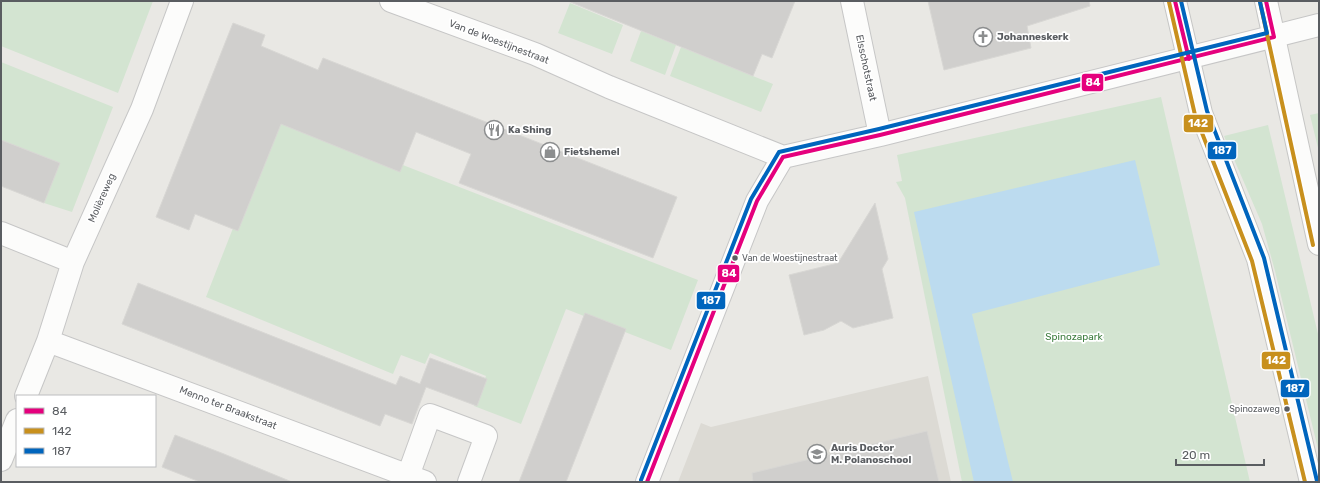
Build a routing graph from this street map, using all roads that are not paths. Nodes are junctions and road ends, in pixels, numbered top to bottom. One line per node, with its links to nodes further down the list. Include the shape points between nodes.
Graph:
1 (182, 1): 13 (street, Molièreweg, via 142,109)
2 (391, 1): 10 (street, Van de Woestijnestraat, via 535,54)
3 (852, 1): 9 (street, Elsschotstraat)
4 (1175, 1): 8 (street)
5 (1266, 1): 7 (street)
6 (1319, 25): 7 (street)
7 (1274, 38): 8 (street); 12 (street)
8 (1189, 59): 9 (street); 21 (street, via 1201,113 1258,259)
9 (880, 135): 10 (street)
10 (783, 158): 20 (street, via 757,201)
11 (1, 233): 13 (street)
12 (1319, 244)
13 (73, 262): 14 (street, Molièreweg)
14 (48, 341): 15 (street, Molièreweg); 18 (street, Menno ter Braakstraat)
15 (26, 395)
16 (16, 422): 17 (street)
17 (1, 460)
18 (416, 479): 19 (street, Menno ter Braakstraat, via 430,415 486,436)
19 (469, 482)
20 (647, 482)
21 (1311, 482)

